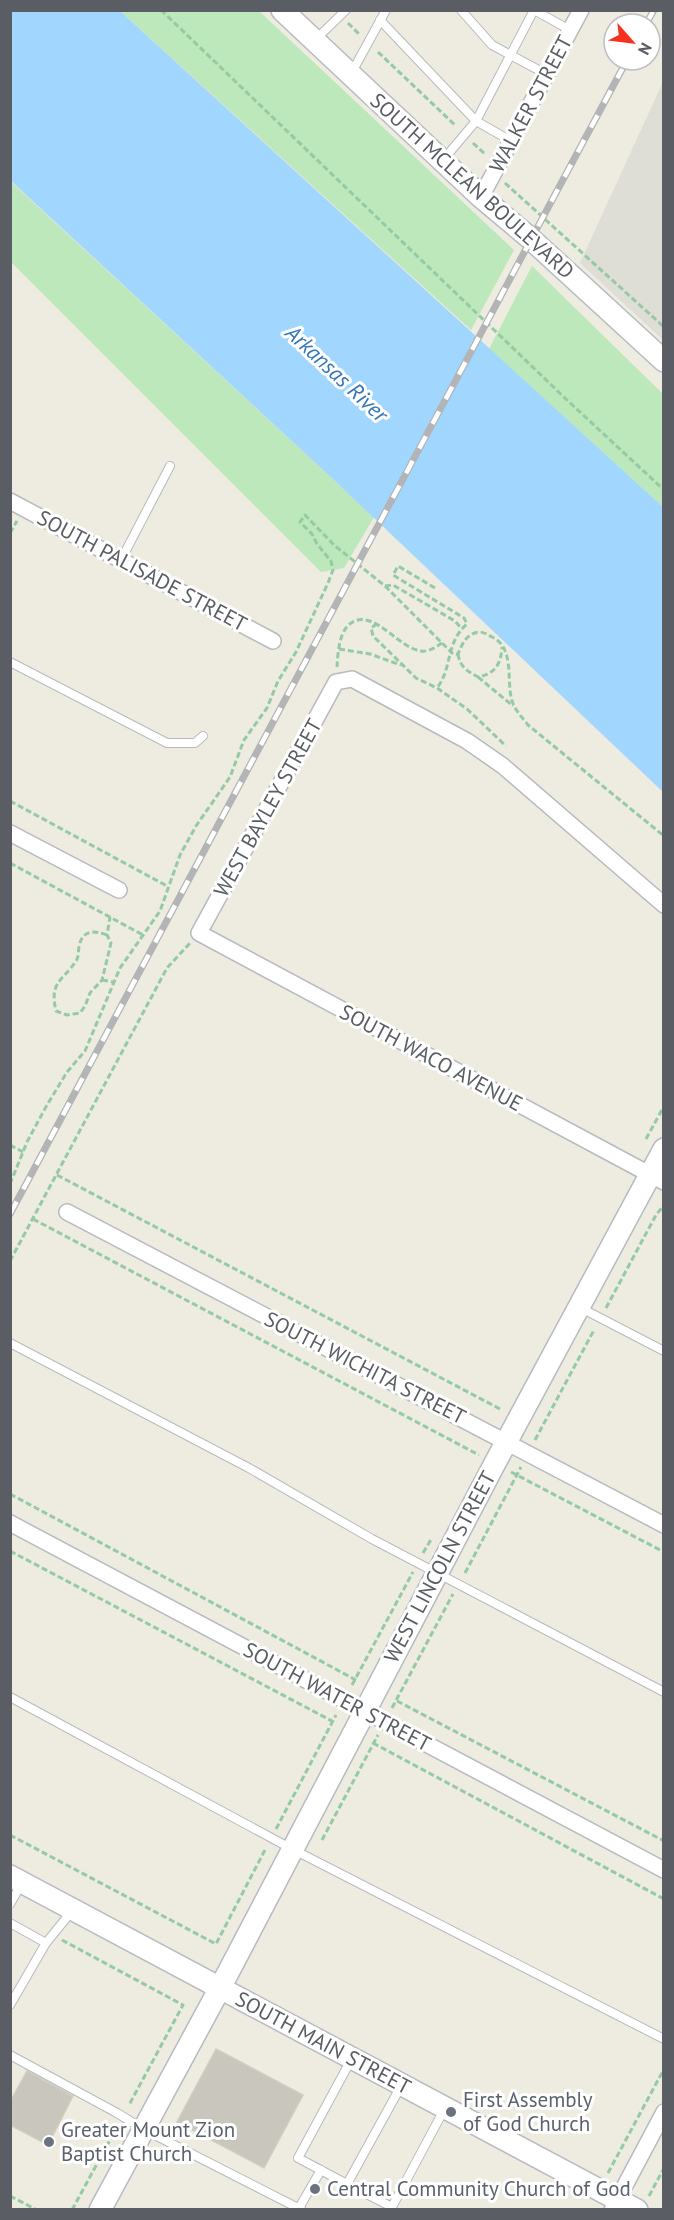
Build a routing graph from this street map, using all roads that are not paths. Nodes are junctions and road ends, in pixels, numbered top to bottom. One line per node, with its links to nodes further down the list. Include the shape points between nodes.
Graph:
1 (282, 10): 8 (street, SOUTH MCLEAN BOULEVARD)
2 (386, 10): 6 (lane)
3 (461, 10): 9 (lane, via 492,45)
4 (581, 10): 7 (street, WALKER STREET)
5 (343, 13): 8 (lane)
6 (380, 20): 11 (lane); 12 (lane)
7 (570, 30): 9 (lane, via 534,10); 10 (street, WALKER STREET)
8 (314, 41): 11 (street, SOUTH MCLEAN BOULEVARD)
9 (510, 56): 10 (lane); 12 (lane)
10 (546, 74): 13 (street, WALKER STREET)
11 (350, 75): 14 (street, SOUTH MCLEAN BOULEVARD)
12 (476, 121): 13 (lane); 14 (lane)
13 (511, 141): 15 (street, WALKER STREET)
14 (442, 161): 15 (street, SOUTH MCLEAN BOULEVARD)
15 (481, 197): 16 (street, SOUTH MCLEAN BOULEVARD)
16 (663, 361)
17 (170, 466): 19 (lane)
18 (10, 501): 19 (street, SOUTH PALISADE STREET)
19 (121, 560): 20 (street, SOUTH PALISADE STREET)
20 (273, 641)
21 (10, 662): 22 (lane, via 167,743 195,743)
22 (203, 736)
23 (10, 833): 24 (street)
24 (118, 890)
25 (663, 905): 26 (street, WEST BAYLEY STREET, via 503,766 467,741 352,679 336,682)
26 (199, 933): 28 (street, SOUTH WACO AVENUE)
27 (663, 1149): 28 (street, WEST LINCOLN STREET)
28 (656, 1178): 30 (street, WEST LINCOLN STREET)
29 (67, 1212): 33 (street, SOUTH WICHITA STREET)
30 (578, 1306): 32 (lane); 33 (street, WEST LINCOLN STREET)
31 (10, 1344): 36 (lane, via 249,1468)
32 (663, 1351)
33 (506, 1441): 35 (street, SOUTH WICHITA STREET); 36 (street, WEST LINCOLN STREET)
34 (10, 1523): 39 (street, SOUTH WATER STREET)
35 (663, 1525)
36 (437, 1572): 37 (lane); 39 (street, WEST LINCOLN STREET)
37 (663, 1692)
38 (10, 1697): 40 (lane)
39 (363, 1712): 40 (street, WEST LINCOLN STREET); 41 (street, SOUTH WATER STREET)
40 (292, 1848): 47 (street, WEST LINCOLN STREET); 49 (lane)
41 (663, 1870)
42 (16, 1879): 43 (lane); 44 (street, SOUTH MAIN STREET)
43 (10, 1904)
44 (73, 1910): 46 (lane); 47 (street, SOUTH MAIN STREET)
45 (10, 1923): 46 (lane)
46 (46, 1943): 48 (lane)
47 (219, 1988): 51 (street, SOUTH MAIN STREET); 55 (street, WEST LINCOLN STREET)
48 (10, 2005)
49 (663, 2039)
50 (10, 2055): 55 (lane)
51 (352, 2058): 52 (street, SOUTH MAIN STREET); 56 (lane, via 298,2158)
52 (402, 2085): 53 (street, SOUTH MAIN STREET); 57 (lane)
53 (446, 2108): 58 (street, SOUTH MAIN STREET, via 599,2189); 60 (lane)
54 (663, 2112): 58 (street)
55 (143, 2129): 61 (lane); 62 (street, WEST LINCOLN STREET)
56 (321, 2170): 57 (lane); 61 (lane)
57 (347, 2184): 60 (lane)
58 (615, 2204): 59 (street, SOUTH MAIN STREET)
59 (642, 2205)
60 (391, 2208)
61 (300, 2209)
62 (100, 2210)

